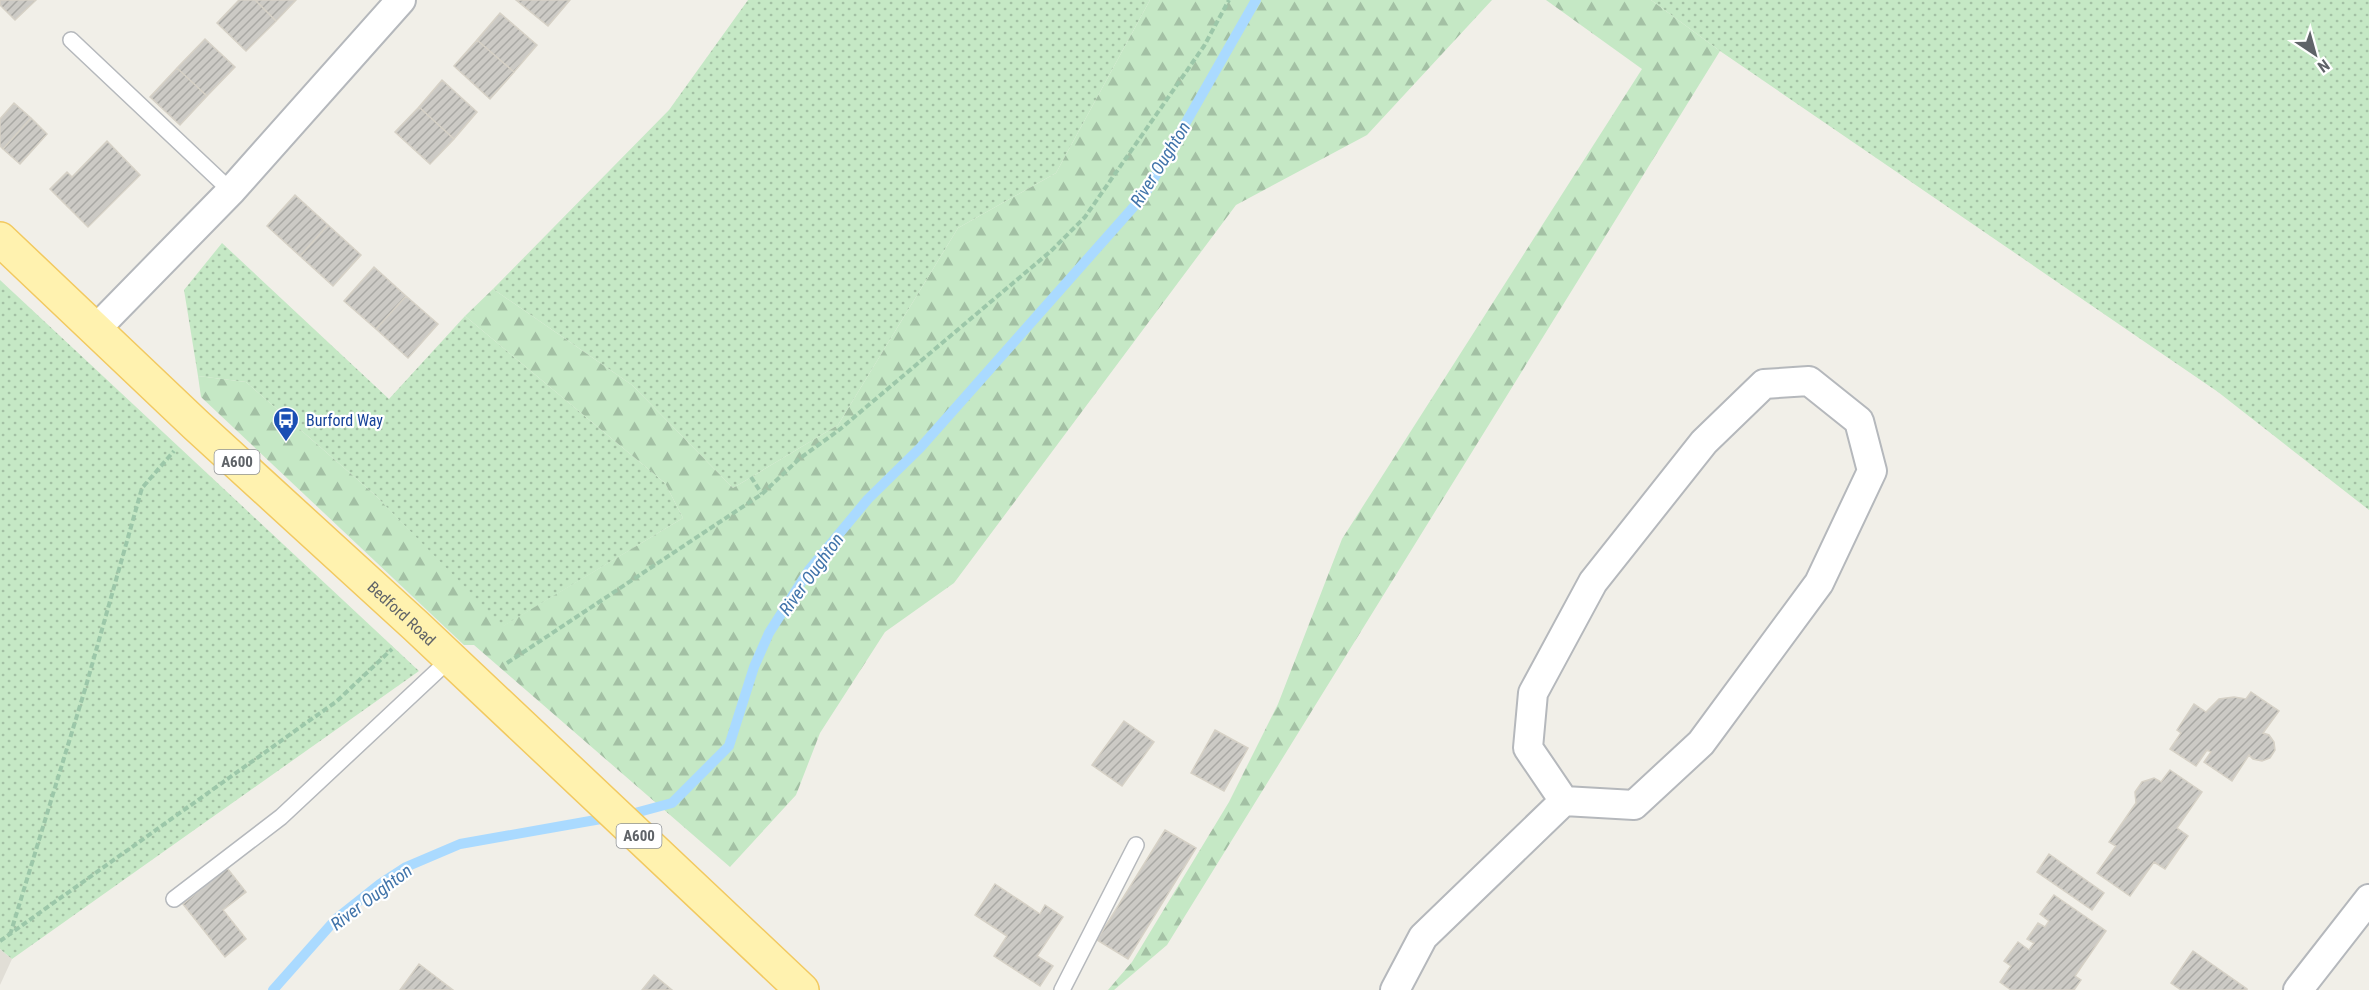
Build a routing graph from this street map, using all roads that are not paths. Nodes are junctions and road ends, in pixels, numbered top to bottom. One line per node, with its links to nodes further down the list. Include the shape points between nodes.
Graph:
1 (401, 0): 3 (street)
2 (71, 40): 3 (lane)
3 (231, 191): 5 (street)
4 (0, 239): 5 (main road, Bedford Road / A600)
5 (96, 328): 6 (main road, Bedford Road / A600)
6 (450, 659): 9 (lane, via 281,817); 11 (main road, Bedford Road / A600)
7 (1564, 801): 7 (street, via 1528,748 1533,693 1593,582 1704,442 1764,384 1809,381 1859,421 1872,471 1820,583 1701,743 1634,805); 13 (street, via 1424,937)
8 (1136, 845): 12 (lane)
9 (174, 898)
10 (2369, 899): 14 (street)
11 (802, 990)
12 (1062, 990)
13 (1395, 990)
14 (2298, 990)

